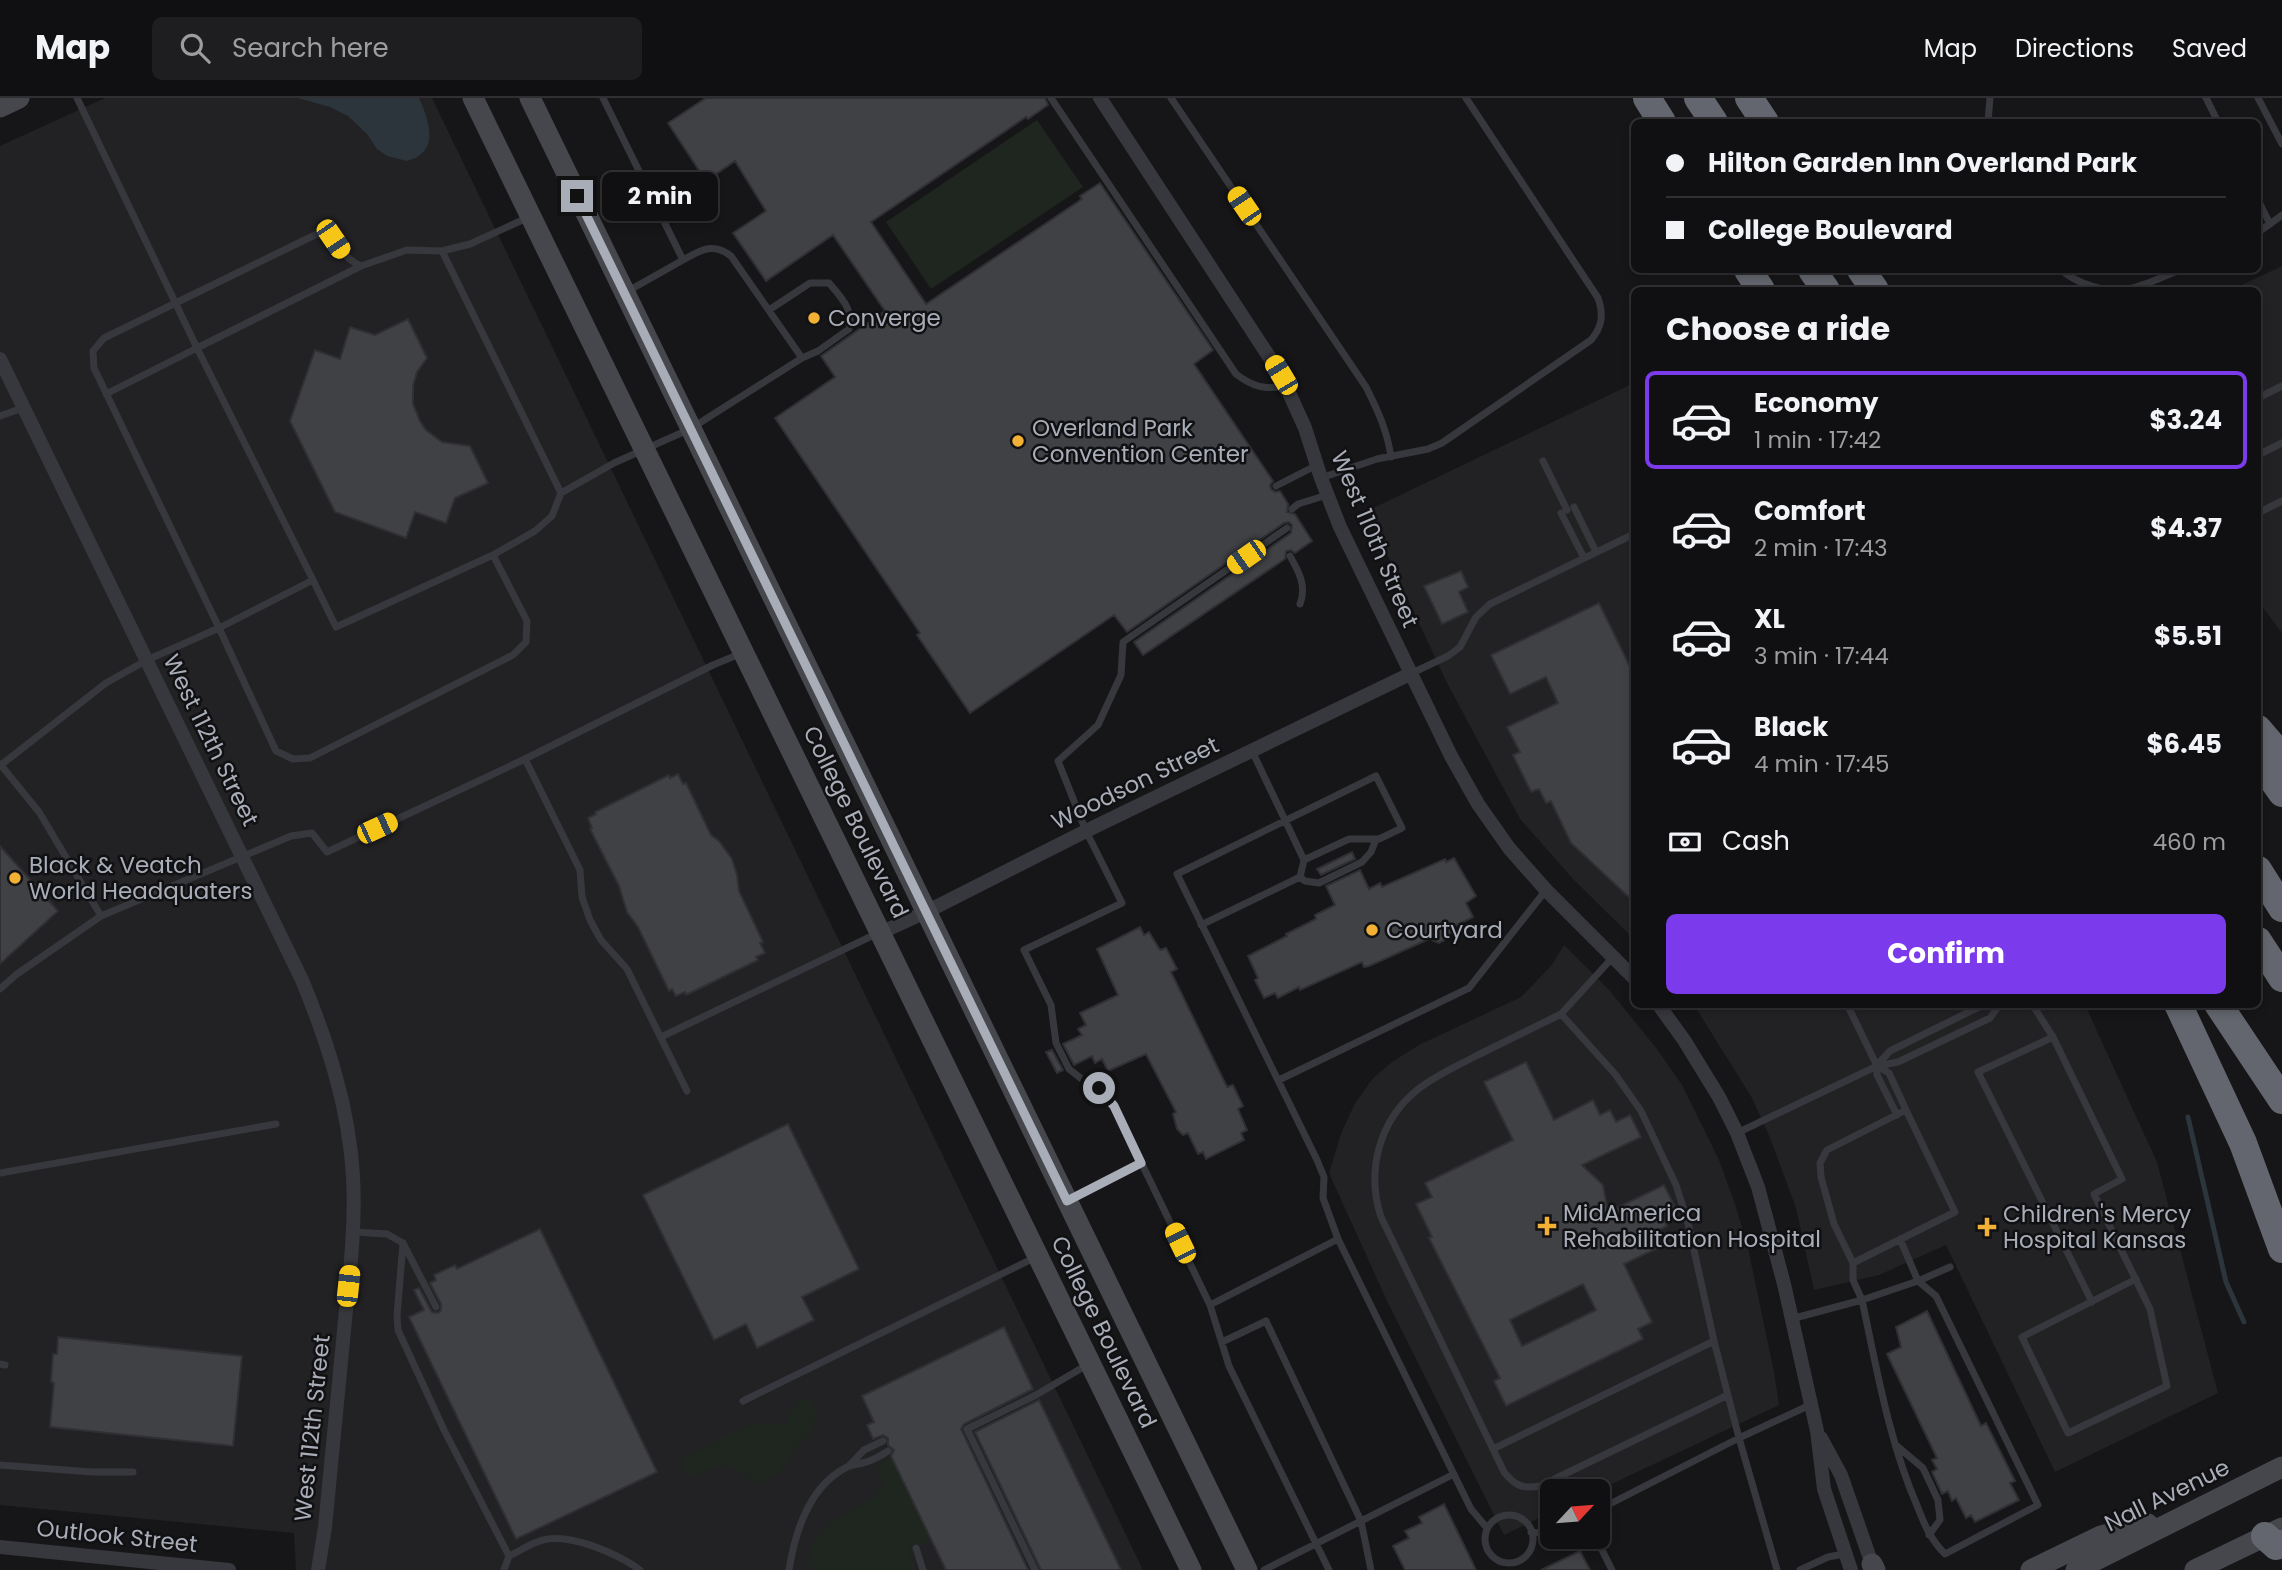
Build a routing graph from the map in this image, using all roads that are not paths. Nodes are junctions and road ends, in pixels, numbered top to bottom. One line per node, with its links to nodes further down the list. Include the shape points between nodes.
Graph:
1 (19, 98): 16 (main road)
2 (77, 98): 36 (lane)
3 (473, 98): 25 (main road, College Boulevard)
4 (530, 98): 35 (main road, College Boulevard)
5 (603, 98): 29 (lane)
6 (1051, 98): 41 (lane, via 1237,374 1250,385)
7 (1100, 98): 41 (street, West 110th Street)
8 (1171, 98): 51 (lane, via 1366,387 1382,418)
9 (1466, 98): 51 (lane, via 1598,298 1602,308 1599,331 1442,443)
10 (1647, 98): 17 (highway)
11 (1698, 98): 18 (highway)
12 (1749, 98): 19 (highway)
13 (1990, 98): 20 (lane)
14 (2206, 98): 21 (lane)
15 (2258, 98): 22 (lane)
16 (0, 107)
17 (1660, 119)
18 (1712, 119)
19 (1763, 119)
20 (1988, 119)
21 (2216, 119)
22 (2282, 144)
23 (2261, 206): 26 (lane)
24 (2282, 215): 26 (lane)
25 (531, 216): 28 (lane, via 470,244); 49 (main road, College Boulevard)
26 (2270, 224): 27 (lane)
27 (2261, 230)
28 (442, 251): 30 (lane, via 407,250); 55 (lane)
29 (683, 260): 35 (lane); 37 (lane, via 712,246 723,249)
30 (361, 266): 36 (lane, via 348,261 333,239 321,232); 38 (lane)
31 (2064, 273): 33 (lane)
32 (2172, 273): 34 (lane)
33 (2093, 287)
34 (2133, 287)
35 (625, 293): 47 (main road, College Boulevard)
36 (175, 303): 38 (lane); 43 (lane, via 104,338 93,351 94,368)
37 (769, 310): 39 (lane); 39 (lane, via 810,283 829,283 842,299 852,320 849,329)
38 (197, 348): 43 (lane); 67 (lane)
39 (802, 358): 47 (lane)
40 (0, 359): 45 (street, West 112th Street)
41 (1286, 386): 53 (street, West 110th Street)
42 (2282, 386): 44 (lane)
43 (106, 394): 69 (lane)
44 (2261, 396)
45 (24, 408): 46 (lane); 71 (street, West 112th Street)
46 (0, 416)
47 (690, 429): 49 (lane); 89 (main road, College Boulevard)
48 (2282, 443): 50 (lane)
49 (645, 450): 55 (lane); 70 (main road, College Boulevard)
50 (2261, 454)
51 (1391, 457): 53 (lane)
52 (1543, 461): 59 (lane)
53 (1319, 471): 54 (lane); 56 (street, West 110th Street)
54 (1276, 486)
55 (561, 493): 64 (lane, via 552,516)
56 (1327, 495): 58 (lane); 72 (street, West 110th Street)
57 (2282, 501): 60 (lane)
58 (1292, 509)
59 (1567, 510): 63 (lane); 66 (lane)
60 (2261, 512)
61 (1287, 528): 81 (lane, via 1123,642 1121,675 1098,725 1058,761)
62 (1631, 535): 63 (lane)
63 (1596, 552): 66 (lane)
64 (493, 555): 67 (lane, via 336,627); 69 (lane, via 527,621 526,642 513,655 310,758 293,759 276,751)
65 (1290, 556): 68 (lane, via 1302,580)
66 (1584, 558): 72 (lane, via 1490,604 1476,617 1460,647)
67 (313, 580): 69 (lane)
68 (1300, 604)
69 (219, 628): 71 (lane)
70 (743, 653): 76 (lane); 92 (main road, College Boulevard)
71 (147, 660): 78 (lane, via 106,683); 83 (street, West 112th Street)
72 (1410, 674): 74 (street, Woodson Street); 87 (street, West 110th Street, via 1478,804)
73 (2261, 732): 75 (highway)
74 (1252, 751): 80 (lane); 81 (street, Woodson Street)
75 (2282, 757)
76 (525, 758): 83 (lane, via 327,852 312,834 291,836); 106 (lane, via 580,870 590,920 626,969)
77 (2261, 763): 79 (highway)
78 (1, 765): 90 (lane, via 39,812)
79 (2282, 793)
80 (1285, 820): 82 (lane, via 1377,776 1402,828); 84 (lane); 91 (lane, via 1177,874)
81 (1086, 831): 89 (street, Woodson Street); 116 (lane, via 1122,903 1024,950 1051,1006 1056,1043 1069,1069 1099,1088 1114,1106)
82 (1376, 839): 84 (lane, via 1349,839); 86 (lane, via 1362,862 1319,883)
83 (243, 858): 90 (lane); 119 (street, West 112th Street, via 302,980 335,1071 353,1174)
84 (1304, 860): 86 (lane)
85 (2261, 875): 88 (highway)
86 (1300, 877): 91 (lane)
87 (1546, 890): 94 (street, West 110th Street); 109 (lane, via 1469,988)
88 (2282, 908)
89 (926, 912): 92 (street, Woodson Street); 118 (main road, College Boulevard)
90 (101, 916): 97 (lane)
91 (1201, 925): 109 (lane)
92 (880, 933): 106 (lane); 124 (main road, College Boulevard)
93 (2261, 946): 96 (highway)
94 (1614, 956): 95 (street, West 110th Street); 105 (lane)
95 (1631, 975)
96 (2282, 978)
97 (0, 989)
98 (1661, 1008): 115 (street, via 1702,1067)
99 (1849, 1008): 108 (lane)
100 (1977, 1008): 108 (lane, via 1890,1051)
101 (1996, 1008): 108 (lane, via 1990,1018 1898,1062)
102 (2035, 1008): 107 (lane)
103 (2180, 1008): 123 (highway, via 2243,1143)
104 (2221, 1008): 111 (highway)
105 (1561, 1014): 134 (lane, via 1641,1111 1671,1174 1688,1223); 144 (lane, via 1446,1071 1416,1091 1383,1136 1375,1162 1373,1185 1381,1217)
106 (661, 1037): 110 (lane)
107 (2053, 1037): 127 (lane, via 2122,1179 2094,1194); 130 (lane, via 1978,1072)
108 (1877, 1066): 112 (lane, via 1889,1073); 113 (lane); 115 (lane)
109 (1279, 1080): 120 (lane, via 1324,1177 1323,1198)
110 (687, 1091)
111 (2282, 1100)
112 (1906, 1111): 113 (lane); 121 (lane, via 1955,1212)
113 (1897, 1115): 125 (lane, via 1827,1150 1820,1163 1834,1224)
114 (276, 1124): 117 (lane)
115 (1737, 1133): 133 (street, via 1769,1224)
116 (1141, 1163): 118 (lane); 131 (lane)
117 (0, 1173)
118 (1067, 1201): 175 (main road, College Boulevard)
119 (354, 1233): 122 (lane, via 387,1234); 168 (street, West 112th Street)
120 (1338, 1239): 131 (lane); 150 (lane)
121 (1900, 1239): 125 (lane); 128 (lane)
122 (403, 1243): 132 (lane); 164 (lane, via 398,1330)
123 (2282, 1249)
124 (1038, 1256): 136 (main road, College Boulevard); 138 (lane)
125 (1853, 1263): 129 (lane, via 1853,1280)
126 (1950, 1267): 128 (lane)
127 (2136, 1279): 130 (lane); 130 (lane, via 2150,1309 2167,1386 2068,1433 2022,1337)
128 (1918, 1281): 129 (lane); 157 (lane, via 1936,1296 2038,1505 1945,1553)
129 (1862, 1300): 133 (lane); 143 (lane)
130 (2092, 1302)
131 (1210, 1305): 135 (lane)
132 (436, 1307)
133 (1791, 1320): 139 (street)
134 (1714, 1341): 137 (lane); 144 (lane)
135 (1222, 1342): 153 (lane, via 1266,1321); 159 (lane)
136 (1091, 1363): 173 (lane, via 967,1429); 174 (main road, College Boulevard)
137 (1728, 1395): 141 (lane); 144 (lane, via 1540,1486 1524,1489 1513,1483)
138 (743, 1401)
139 (1810, 1405): 140 (street); 141 (lane)
140 (1817, 1431): 163 (street, via 1824,1489); 166 (street, via 1841,1475)
141 (1739, 1438): 151 (lane); 180 (lane)
142 (883, 1441): 147 (lane, via 864,1450)
143 (1895, 1445): 157 (lane); 157 (lane, via 1923,1468 1938,1500 1940,1520)
144 (1493, 1449)
145 (888, 1451): 147 (lane)
146 (0, 1465): 149 (lane)
147 (849, 1466): 171 (lane, via 809,1506)
148 (2282, 1467): 152 (main road, Nall Avenue)
149 (133, 1472)
150 (1454, 1474): 153 (lane); 154 (lane, via 1471,1510)
151 (1610, 1504)
152 (2194, 1511): 183 (main road, via 2101,1536); 184 (main road, Nall Avenue)
153 (1361, 1521): 159 (lane); 178 (lane)
154 (1488, 1528): 155 (lane, via 1507,1515 1525,1521); 155 (lane, via 1486,1546 1503,1562 1525,1556 1532,1543)
155 (1531, 1532): 156 (lane)
156 (1540, 1533)
157 (1929, 1535)
158 (2276, 1536): 185 (main road)
159 (1316, 1544): 176 (lane); 177 (lane)
160 (0, 1547): 165 (street, Outlook Street)
161 (916, 1548): 172 (lane)
162 (1602, 1549): 179 (lane)
163 (1844, 1554): 181 (lane); 182 (street)
164 (509, 1556): 169 (lane); 170 (lane, via 556,1538 584,1542)
165 (184, 1568): 167 (street, Outlook Street)
166 (1873, 1568)
167 (229, 1570)
168 (318, 1570)
169 (504, 1570)
170 (640, 1570)
171 (789, 1570)
172 (923, 1570)
173 (1035, 1570)
174 (1191, 1570)
175 (1247, 1570)
176 (1264, 1570)
177 (1329, 1570)
178 (1371, 1570)
179 (1612, 1570)
180 (1777, 1570)
181 (1800, 1570)
182 (1851, 1570)
183 (2031, 1570)
184 (2076, 1570)
185 (2195, 1570)

